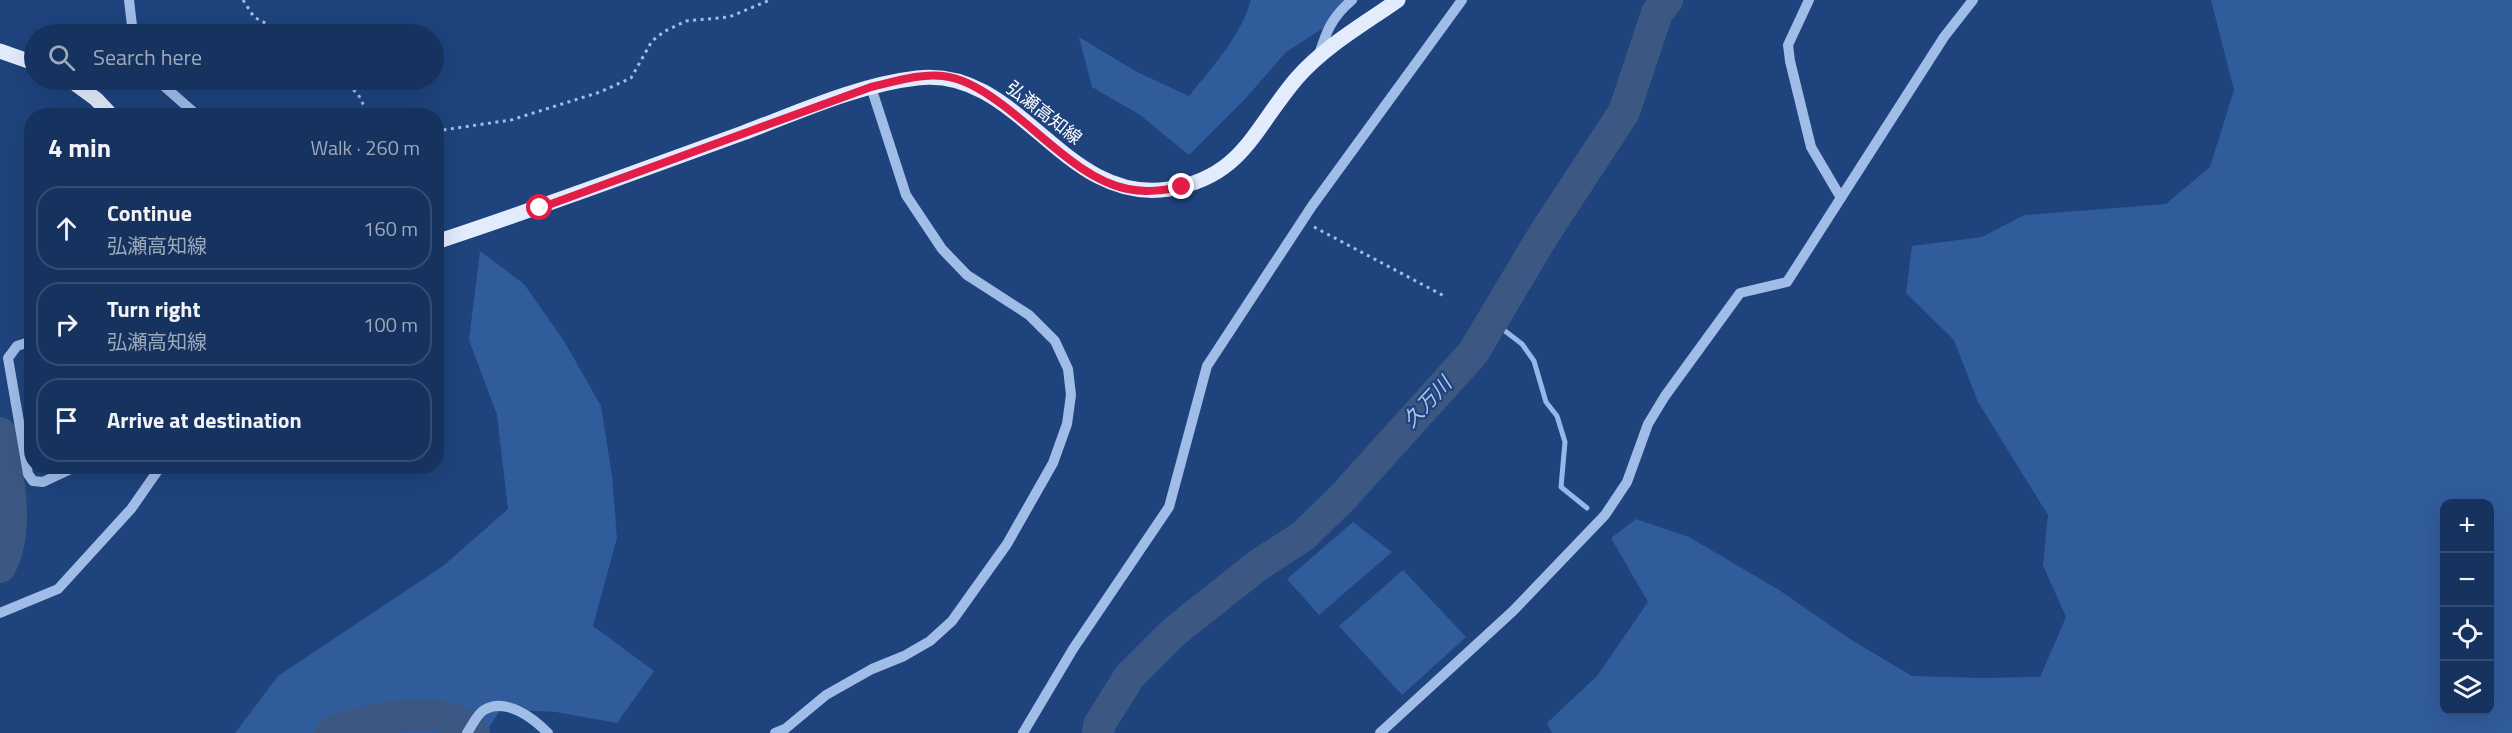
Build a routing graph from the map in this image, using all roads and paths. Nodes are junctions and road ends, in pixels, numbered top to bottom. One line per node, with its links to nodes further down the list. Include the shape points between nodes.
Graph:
1 (129, 0): 9 (street)
2 (243, 0): 10 (path, via 254,18)
3 (770, 0): 21 (path, via 729,17 686,21 664,30 652,41 631,78 600,92 511,120)
4 (1352, 0): 12 (street, via 1336,14)
5 (1398, 0): 12 (main road, 弘瀬高知線)
6 (1462, 0): 23 (street)
7 (1809, 0): 22 (street, via 1788,45 1790,61 1811,147)
8 (1973, 0): 22 (street, via 1944,37)
9 (132, 24)
10 (266, 24)
11 (0, 51): 13 (main road)
12 (1318, 58): 14 (main road, 弘瀬高知線, via 1297,78 1233,162 1207,179 1154,191 1128,189 1104,181 967,82 943,76)
13 (24, 59)
14 (871, 87): 24 (main road, 弘瀬高知線); 34 (street, via 906,195 942,249 967,275 1029,315 1055,341 1068,369 1071,395 1067,424 1053,463 1007,544 952,621 930,641 826,695)
15 (84, 90): 18 (main road)
16 (168, 90): 19 (street)
17 (353, 90): 20 (path)
18 (104, 108)
19 (189, 108)
20 (365, 108)
21 (444, 130)
22 (1840, 198): 36 (street, via 1787,282 1740,294 1665,396 1648,424 1627,482 1605,515 1513,611)
23 (1302, 221): 25 (path); 35 (street, via 1207,366 1169,507 1073,649)
24 (444, 239)
25 (1446, 297)
26 (24, 344): 27 (street, via 8,358)
27 (24, 451)
28 (28, 474): 29 (street, via 33,481 43,482)
29 (60, 474)
30 (155, 474): 31 (street, via 131,509 58,589)
31 (0, 613)
32 (467, 733): 33 (street, via 483,710 500,705 537,722)
33 (548, 733)
34 (775, 733)
35 (1023, 733)
36 (1380, 733)

